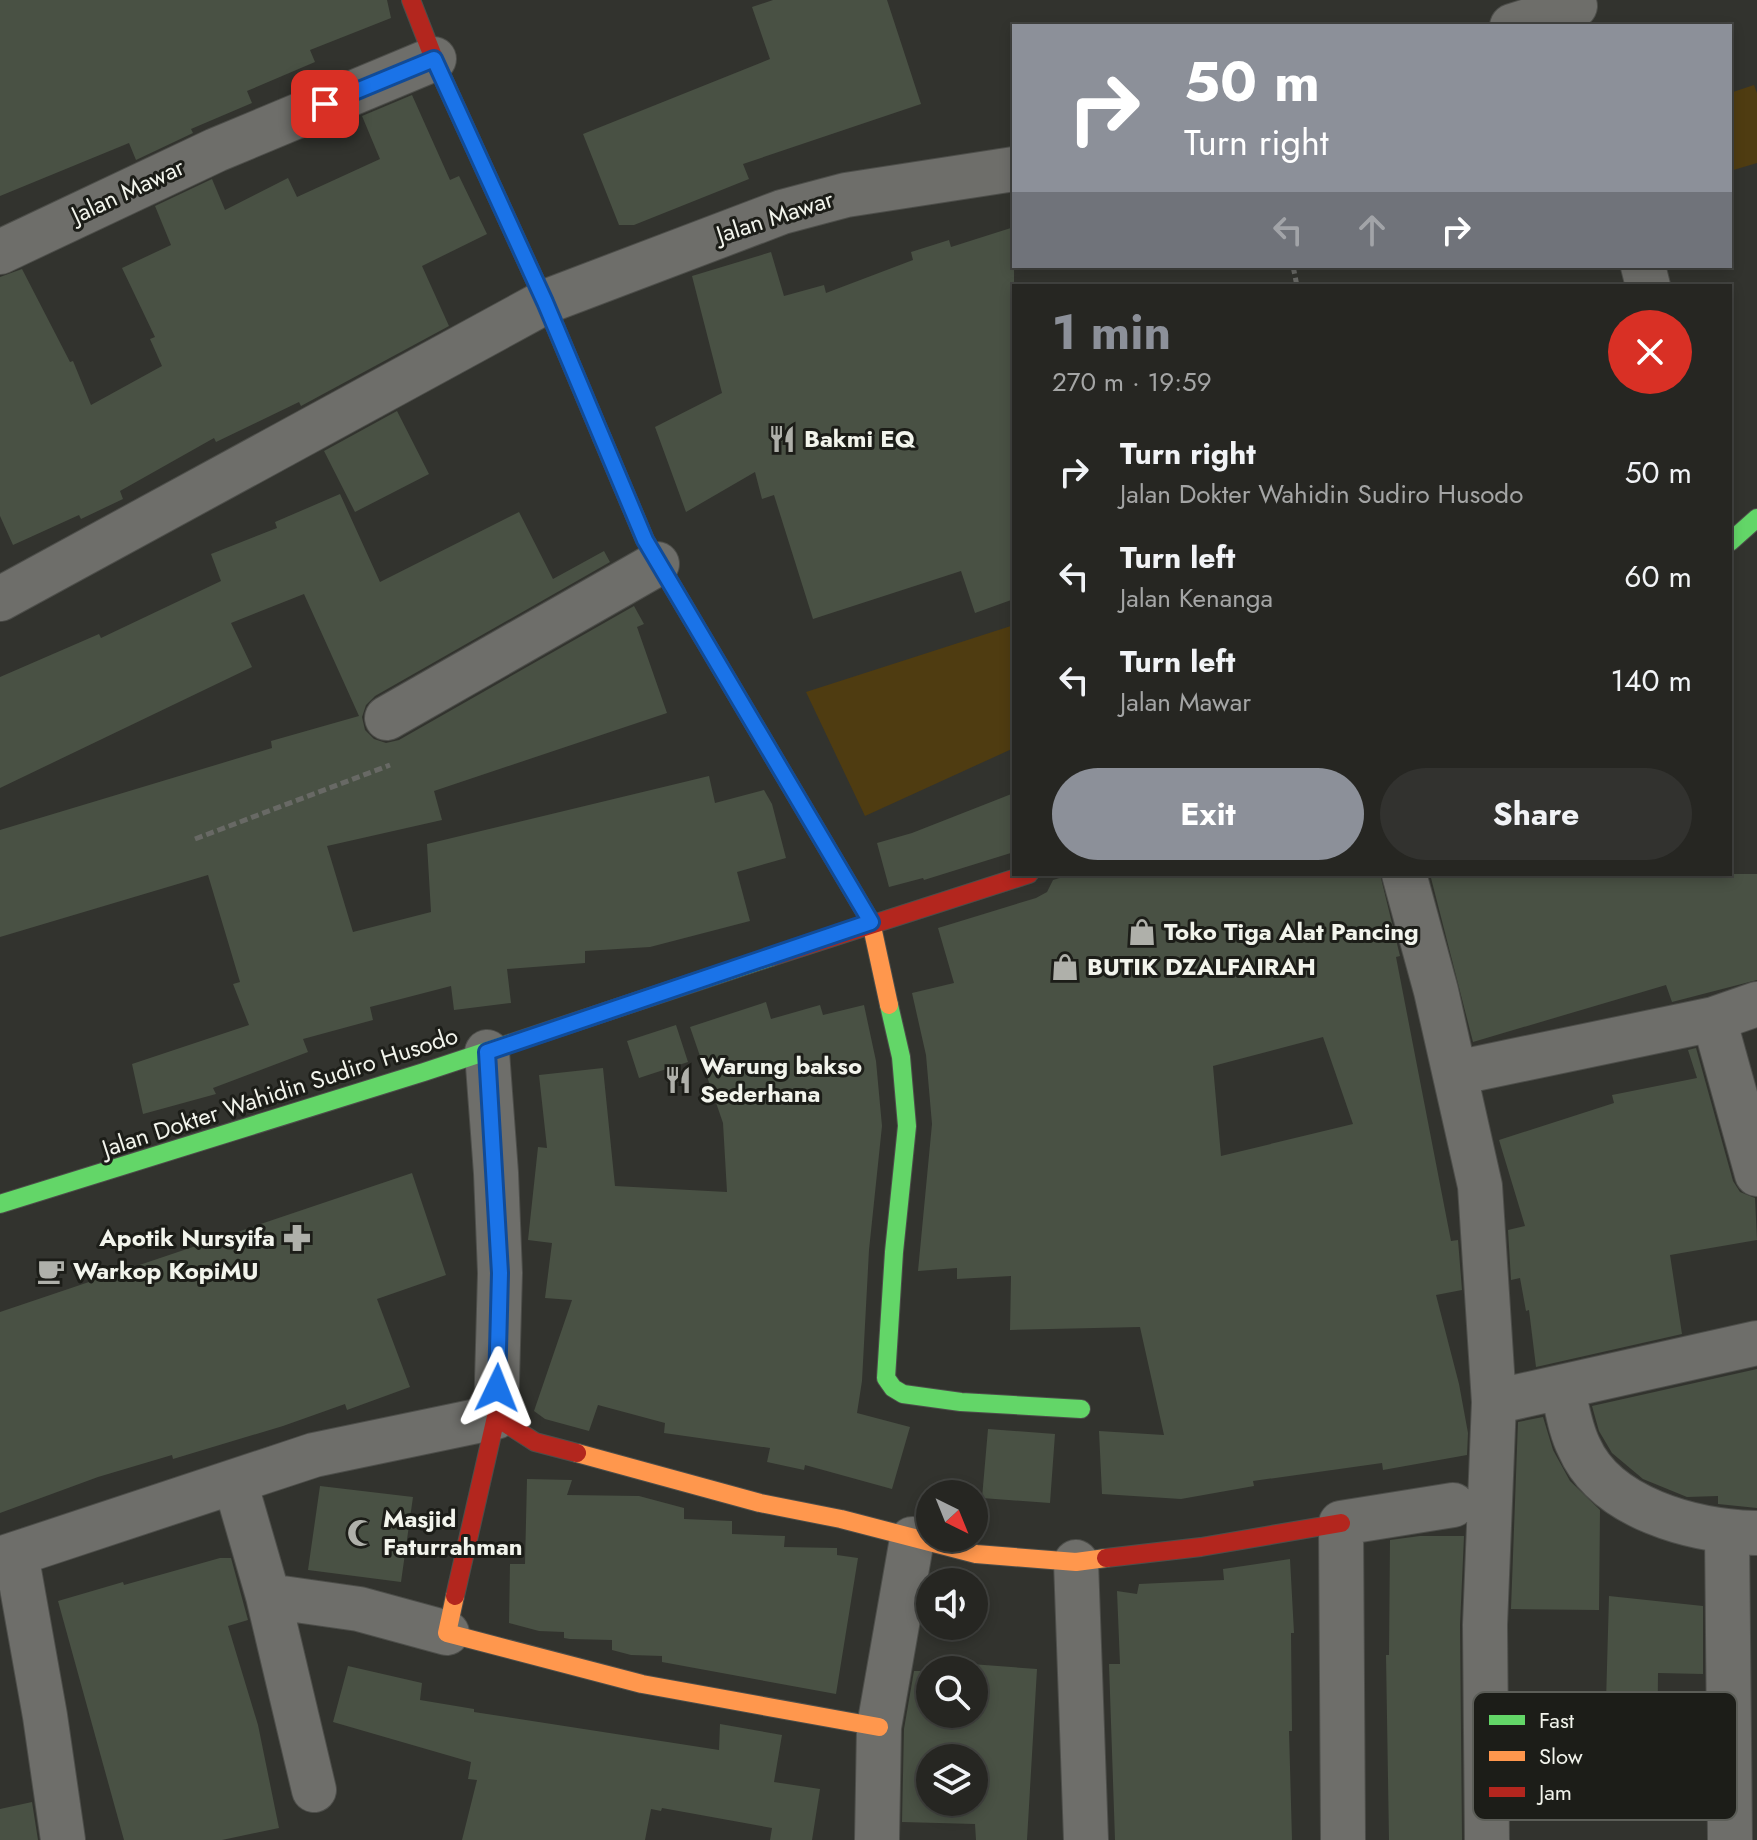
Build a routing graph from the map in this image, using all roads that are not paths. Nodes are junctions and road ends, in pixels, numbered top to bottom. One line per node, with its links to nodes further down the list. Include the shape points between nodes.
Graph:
1 (411, 0): 4 (street)
2 (1576, 11): 3 (street)
3 (1521, 24)
4 (434, 59): 6 (street, Jalan Mawar, via 216,150); 7 (street)
5 (1012, 169): 7 (street, Jalan Mawar, via 846,195 782,212)
6 (0, 252)
7 (545, 302): 10 (street); 11 (street, Jalan Mawar)
8 (1757, 518): 9 (street)
9 (1732, 540)
10 (657, 564): 12 (street); 15 (street)
11 (0, 599)
12 (387, 718)
13 (1022, 876): 15 (street, Jalan Dokter Wahidin Sudiro Husodo)
14 (1405, 876): 19 (street)
15 (871, 922): 18 (street, Jalan Dokter Wahidin Sudiro Husodo); 25 (street, via 901,1057 907,1126 886,1378 903,1394)
16 (1757, 1004): 17 (street)
17 (1714, 1019): 19 (street); 20 (street)
18 (487, 1052): 21 (street, Jalan Dokter Wahidin Sudiro Husodo); 26 (street, via 500,1273)
19 (1456, 1073): 24 (street, via 1480,1186)
20 (1757, 1174)
21 (0, 1204)
22 (1757, 1343): 23 (street)
23 (1562, 1387): 24 (street); 30 (street, via 1579,1448 1610,1487 1671,1520)
24 (1494, 1402): 36 (street)
25 (1081, 1409)
26 (496, 1417): 27 (street, via 314,1455); 31 (street, via 535,1442); 35 (street)
27 (235, 1482): 32 (street); 34 (street)
28 (1453, 1505): 29 (street)
29 (1341, 1523): 33 (street); 45 (street)
30 (1742, 1533): 37 (street)
31 (912, 1539): 33 (street, via 976,1554); 38 (street)
32 (8, 1557): 42 (street, via 45,1716)
33 (1076, 1562): 44 (street)
34 (268, 1596): 35 (street, via 359,1609); 39 (street)
35 (447, 1633): 38 (street, via 642,1684)
36 (1486, 1692)
37 (1736, 1692)
38 (879, 1727): 43 (street)
39 (314, 1790)
40 (1487, 1820): 46 (street)
41 (1731, 1820): 47 (street)
42 (63, 1840)
43 (877, 1840)
44 (1086, 1840)
45 (1343, 1840)
46 (1487, 1840)
47 (1730, 1840)

